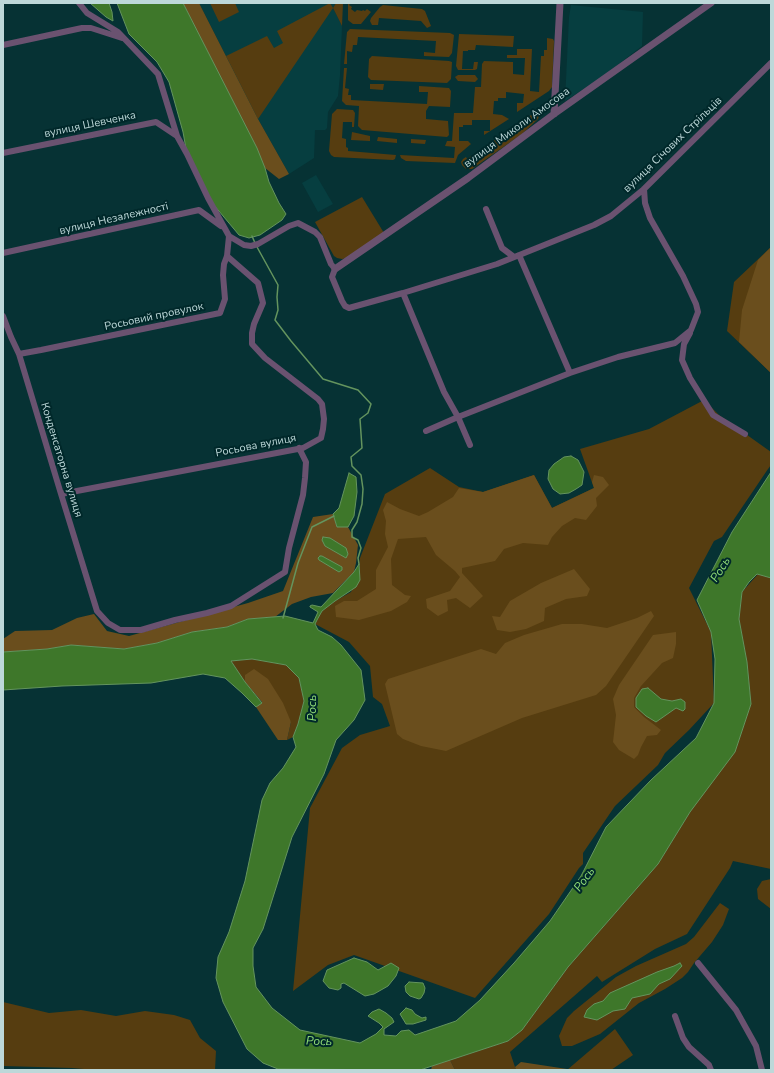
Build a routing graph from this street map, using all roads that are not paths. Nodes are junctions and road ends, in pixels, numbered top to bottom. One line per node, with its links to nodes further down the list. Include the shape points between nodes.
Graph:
1 (79, 3): 4 (street, via 87,13 118,32)
2 (560, 3): 7 (street)
3 (711, 3): 7 (street, вулиця Миколи Амосова)
4 (124, 39): 5 (street, via 91,28 82,28); 8 (street, via 158,74)
5 (3, 45)
6 (771, 63): 10 (street, вулиця Січових Стрільців)
7 (554, 114): 17 (street, вулиця Миколи Амосова, via 468,178)
8 (177, 136): 9 (street, вулиця Шевченка, via 156,122); 12 (street)
9 (3, 153)
10 (644, 189): 16 (street, вулиця Січових Стрільців, via 611,216 594,226); 20 (street, via 650,218 696,304 698,312)
11 (486, 209): 16 (street, via 502,248)
12 (224, 228): 13 (street); 14 (street, вулиця Незалежності, via 199,210)
13 (229, 236): 15 (street, Росьовий провулок); 17 (street, via 244,245 255,245 289,226 298,224 320,237)
14 (3, 253)
15 (227, 256): 21 (street, Росьовий провулок, via 223,275 225,299 220,313); 27 (street, Росьова вулиця, via 258,283 263,303 254,324 252,344 265,358 322,404 324,430 321,438)
16 (516, 256): 18 (street, вулиця Січових Стрільців); 22 (street)
17 (335, 269): 18 (street, вулиця Січових Стрільців, via 333,282 345,306 352,308)
18 (403, 293): 23 (street, via 444,392)
19 (3, 316): 21 (street, Конденсаторна вулиця)
20 (691, 330): 22 (street, via 675,343 618,357); 25 (street, via 684,344 682,360 690,378 713,415)
21 (19, 354): 28 (street, Конденсаторна вулиця)
22 (570, 373): 23 (street)
23 (458, 417): 24 (street); 26 (street)
24 (426, 431)
25 (745, 434)
26 (470, 445)
27 (299, 448): 28 (street, Росьова вулиця); 28 (street, Конденсаторна вулиця, via 306,462 305,484 284,572 231,606 141,630 120,630 97,611)
28 (61, 494)
29 (698, 963): 32 (street, via 736,1010 756,1046)
30 (675, 1016): 31 (street, via 683,1038)
31 (711, 1070)
32 (762, 1070)

